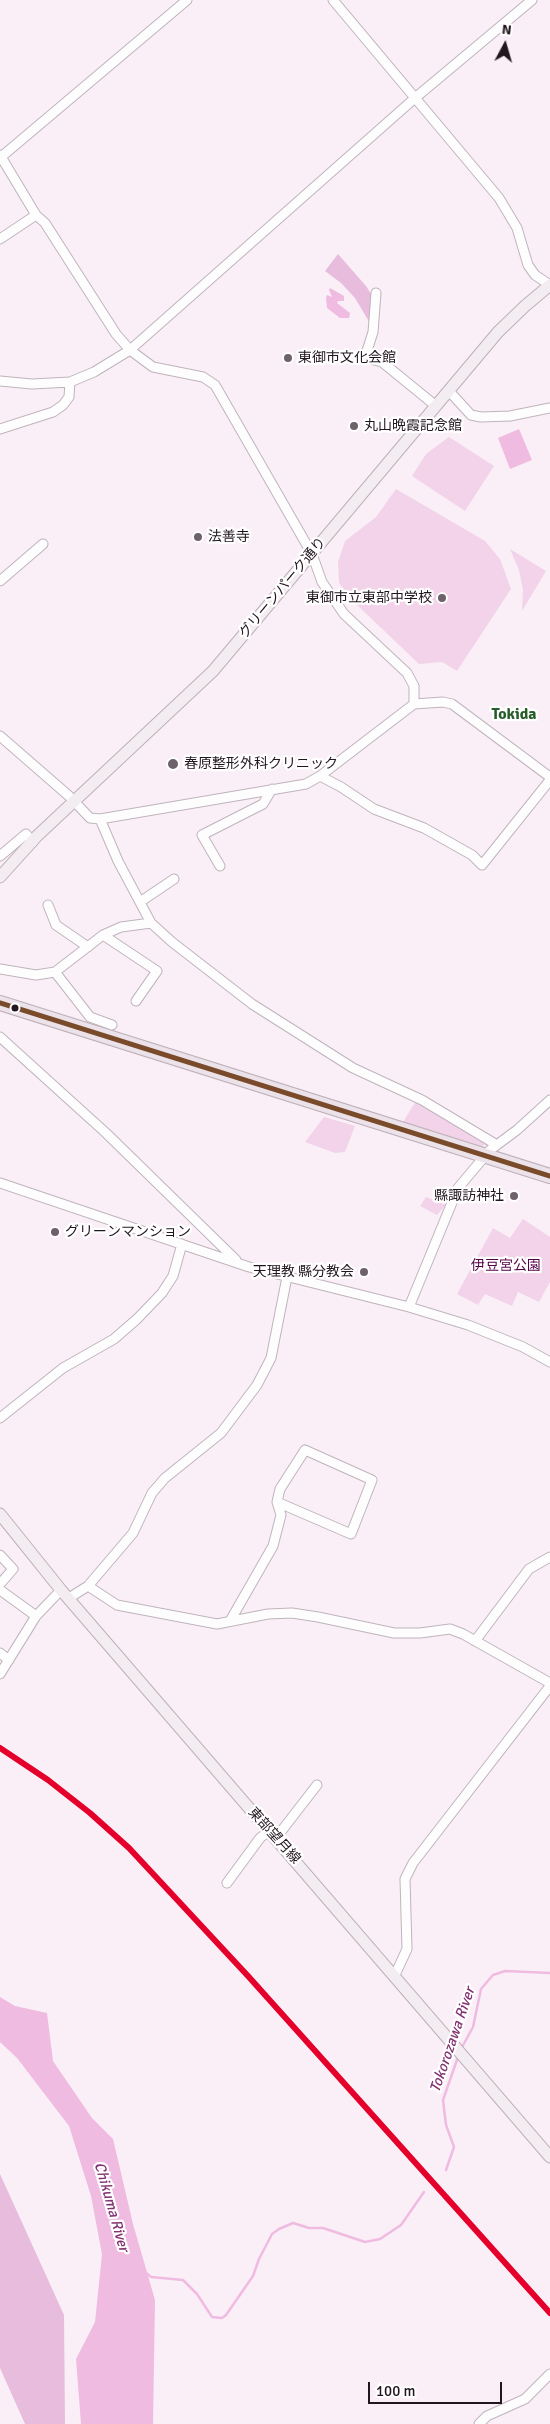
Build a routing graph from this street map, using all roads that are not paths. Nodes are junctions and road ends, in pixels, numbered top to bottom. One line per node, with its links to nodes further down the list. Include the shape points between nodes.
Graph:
1 (187, 0): 5 (street)
2 (333, 0): 4 (street)
3 (532, 0): 4 (street)
4 (415, 98): 8 (street, via 503,204 517,228 528,266 535,276); 10 (street)
5 (1, 156): 6 (street)
6 (36, 215): 7 (street); 10 (street, via 45,223 116,334)
7 (0, 239)
8 (550, 285): 13 (main road, グリーンパーク通り, via 508,322)
9 (376, 293): 14 (street, via 373,332 366,354 370,359 382,362)
10 (130, 350): 12 (street); 18 (street, via 153,367 204,377 215,385)
11 (0, 381): 12 (street, via 32,384)
12 (70, 382): 16 (street, via 69,397 53,412)
13 (449, 391): 14 (main road, グリーンパーク通り); 15 (street, via 471,415 481,417 510,416)
14 (436, 406): 18 (main road, グリーンパーク通り)
15 (550, 408)
16 (0, 429)
17 (43, 544): 19 (street)
18 (312, 554): 20 (street, via 322,582 344,614 407,673 414,686); 25 (main road, グリーンパーク通り, via 213,671)
19 (0, 581)
20 (414, 704): 22 (street); 23 (street, via 452,704)
21 (0, 736): 25 (street)
22 (320, 776): 23 (street, via 342,786 374,809 424,828 472,855 482,865); 24 (street, via 306,784)
23 (550, 779)
24 (272, 789): 26 (street); 29 (street, via 264,804 202,834)
25 (75, 803): 26 (street, via 90,818); 27 (main road, グリーンパーク通り)
26 (100, 819): 32 (street)
27 (33, 842): 28 (street, via 26,834); 30 (main road, グリーンパーク通り)
28 (0, 856)
29 (220, 866)
30 (2, 872)
31 (174, 879): 32 (street)
32 (140, 902): 34 (street)
33 (48, 905): 36 (street, via 56,925)
34 (151, 923): 35 (street, via 121,927); 44 (street, via 252,1004 284,1025 353,1068 422,1100)
35 (103, 935): 36 (street); 39 (street, via 157,971)
36 (88, 947): 38 (street)
37 (0, 968): 38 (street, via 36,975)
38 (55, 972): 41 (street, via 90,1017)
39 (136, 1001)
40 (1, 1005): 45 (highway)
41 (112, 1025)
42 (0, 1037): 49 (street, via 106,1133)
43 (550, 1100): 44 (street)
44 (497, 1145): 45 (street)
45 (485, 1155): 46 (highway); 51 (street, via 458,1188)
46 (550, 1176)
47 (0, 1183): 48 (street)
48 (182, 1244): 49 (street); 53 (street, via 173,1276 137,1319 114,1339 63,1368)
49 (238, 1262): 50 (street)
50 (287, 1277): 51 (street); 59 (street, via 271,1358 258,1385 221,1433 165,1478 152,1493 133,1533)
51 (409, 1307): 52 (street, via 468,1325 523,1347)
52 (550, 1362)
53 (0, 1418)
54 (277, 1502): 54 (street, via 280,1489 304,1450 372,1480 351,1534); 63 (street, via 281,1515 273,1546)
55 (0, 1514): 61 (main road, 東部望月線)
56 (0, 1555): 58 (street, via 13,1569)
57 (550, 1557): 64 (street, via 530,1569)
58 (0, 1584)
59 (88, 1586): 61 (street); 63 (street, via 117,1605 217,1624)
60 (0, 1590): 62 (street)
61 (65, 1594): 62 (street); 70 (main road, 東部望月線)
62 (36, 1616): 66 (street)
63 (230, 1621): 64 (street, via 292,1613 394,1633 450,1629)
64 (475, 1641): 68 (street)
65 (0, 1653): 66 (street)
66 (9, 1660): 67 (street)
67 (0, 1674)
68 (550, 1685): 72 (street, via 413,1864 406,1879 406,1948)
69 (317, 1785): 70 (street)
70 (273, 1835): 71 (street, via 260,1838); 72 (main road, 東部望月線)
71 (227, 1883)
72 (394, 1977): 73 (main road, 東部望月線)
73 (550, 2157)
74 (550, 2374): 75 (street, via 525,2399 487,2416)
75 (479, 2424)

